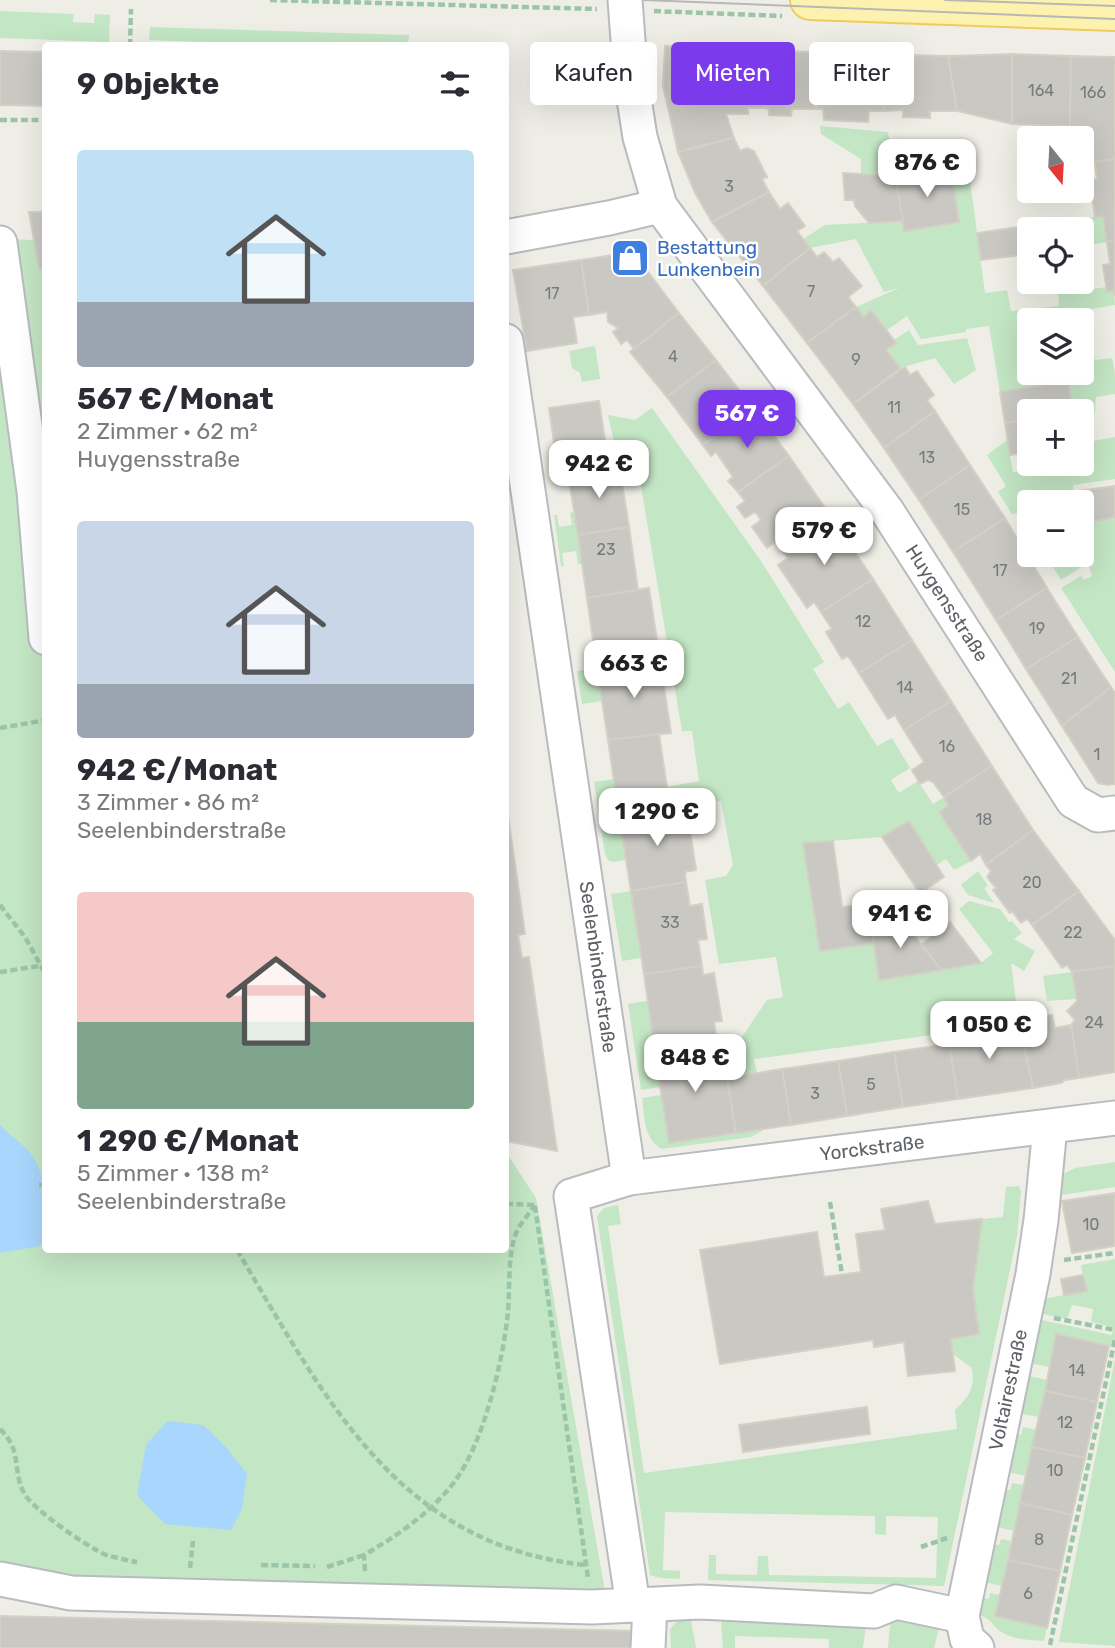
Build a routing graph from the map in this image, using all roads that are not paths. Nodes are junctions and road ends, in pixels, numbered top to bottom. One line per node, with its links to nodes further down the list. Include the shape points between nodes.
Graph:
1 (625, 5): 4 (street, Huygensstraße, via 640,136)
2 (798, 8): 3 (main road)
3 (1115, 11)
4 (660, 206): 5 (street); 9 (street, Huygensstraße, via 887,511 1073,800 1098,815)
5 (509, 236)
6 (0, 243): 8 (street, via 34,491)
7 (509, 361): 12 (street, Seelenbinderstraße)
8 (42, 589)
9 (1115, 813)
10 (1115, 1118): 11 (street, Yorckstraße)
11 (1049, 1126): 12 (street, Yorckstraße); 15 (street, Voltairestraße, via 1041,1220 1025,1312)
12 (629, 1178): 14 (street, Yorckstraße, via 571,1196)
13 (0, 1579): 14 (street, via 71,1593)
14 (641, 1605): 15 (street, via 700,1602 874,1611 897,1602); 16 (street)
15 (962, 1616): 17 (street, via 967,1639)
16 (648, 1648)
17 (977, 1648)

